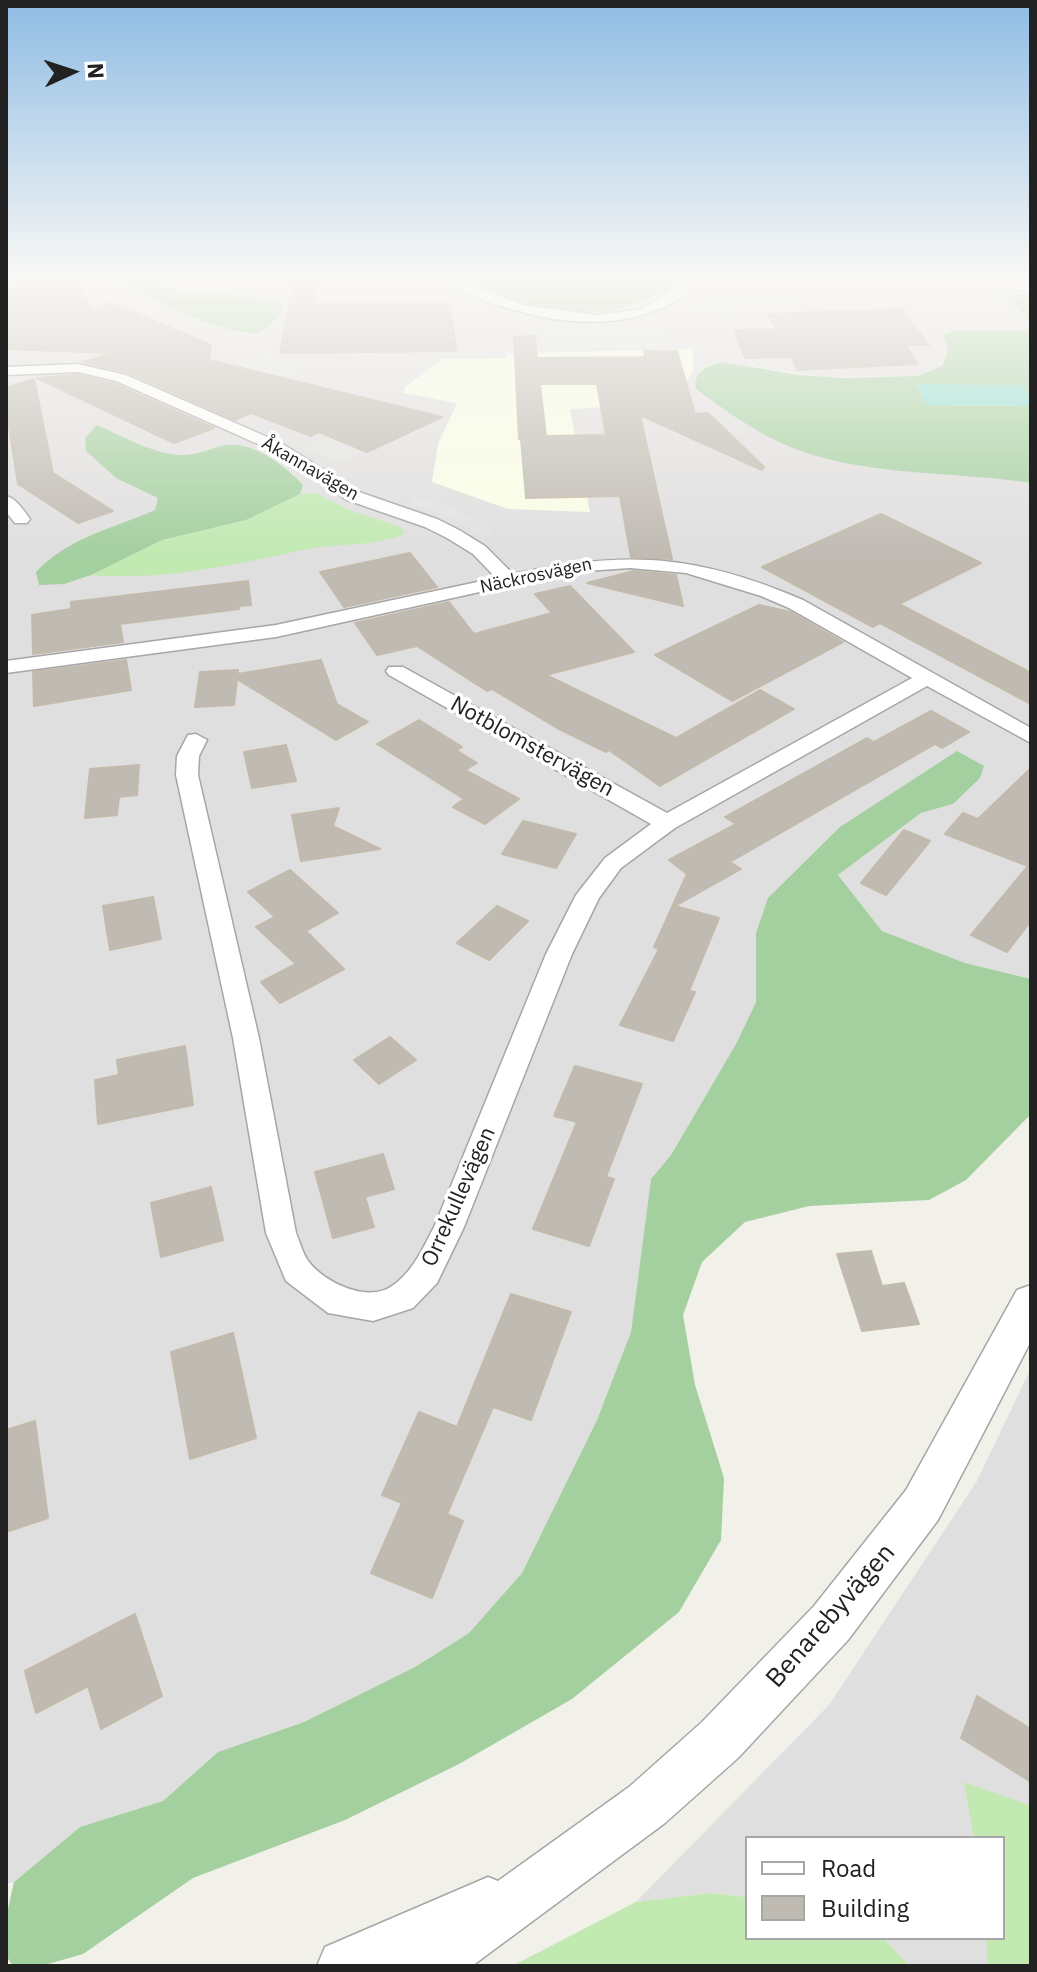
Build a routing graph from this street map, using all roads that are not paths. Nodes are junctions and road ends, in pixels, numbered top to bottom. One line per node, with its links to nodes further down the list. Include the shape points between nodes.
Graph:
1 (95, 372): 4 (street, Åkannavägen, via 121,378 275,446 353,496 453,534 479,550)
2 (6, 501): 3 (street)
3 (21, 519)
4 (509, 580): 5 (street, Näckrosvägen, via 276,631); 7 (street, Näckrosvägen, via 614,561 705,570 796,604)
5 (6, 667)
6 (396, 671): 10 (street, Notblomstervägen)
7 (927, 678): 8 (street, Näckrosvägen); 10 (street, Orrekullevägen)
8 (1031, 737)
9 (196, 740): 10 (street, Orrekullevägen, via 184,770 246,1038 281,1233 297,1271 339,1303 373,1307 402,1298 426,1273 588,895 613,863)
10 (667, 823)
11 (1031, 1302): 12 (street, Benarebyvägen, via 922,1505 831,1623 720,1740 647,1805)
12 (560, 1871): 13 (street, Benarebyvägen); 14 (street, Benarebyvägen)
13 (344, 1966)
14 (426, 1966)

